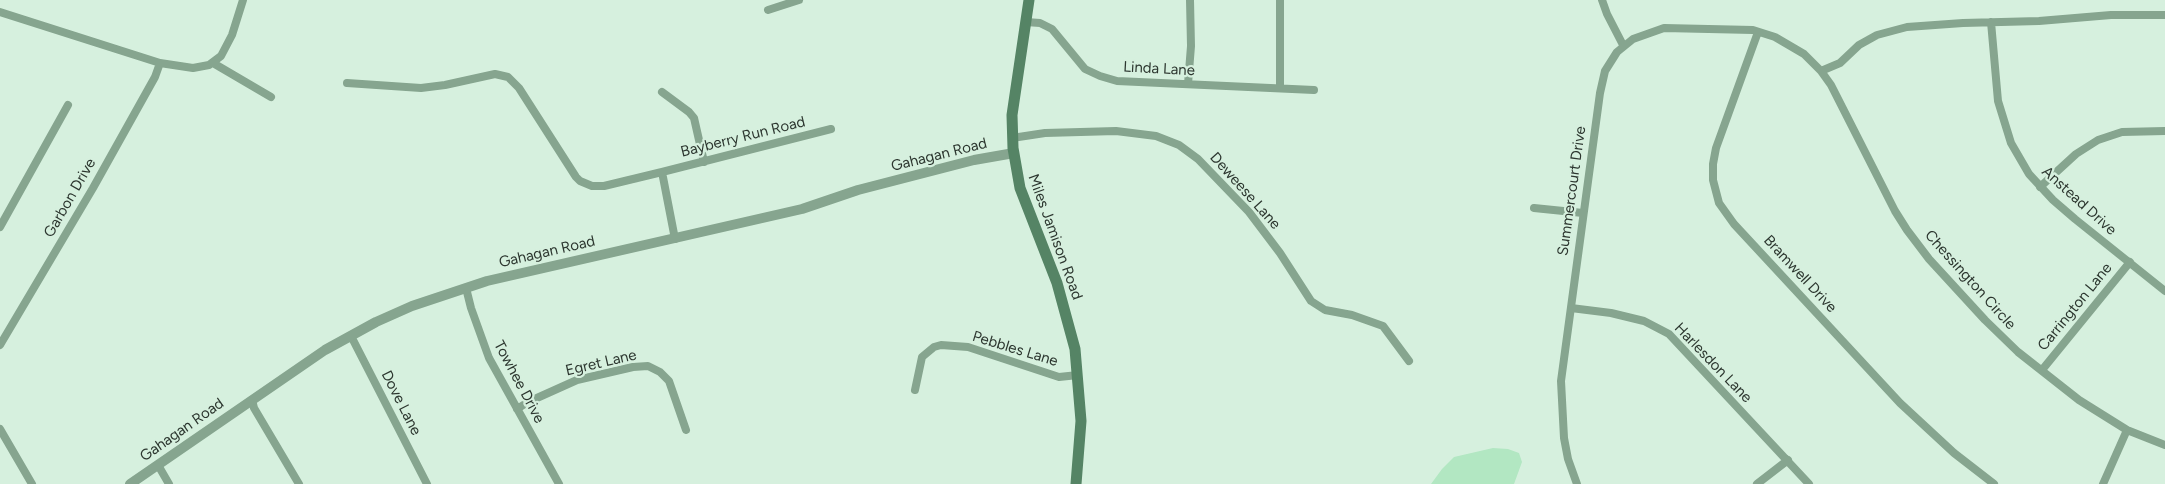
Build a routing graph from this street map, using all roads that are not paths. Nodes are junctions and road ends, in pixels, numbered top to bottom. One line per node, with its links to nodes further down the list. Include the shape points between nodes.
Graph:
1 (243, 0): 15 (street, via 225,50)
2 (799, 0): 7 (street)
3 (1029, 0): 10 (main road, Miles Jamison Road)
4 (1190, 0): 18 (street)
5 (1280, 0): 19 (street)
6 (1602, 0): 13 (street)
7 (768, 10)
8 (0, 12): 14 (street)
9 (2165, 15): 11 (street)
10 (1026, 22): 18 (street, Linda Lane, via 1040,23 1052,29 1078,62 1100,76 1118,81); 26 (main road, Miles Jamison Road, via 1012,115)
11 (1991, 22): 16 (street, via 1896,29 1859,45 1840,62); 30 (street, Anstead Drive, via 1996,84 2003,118 2019,158)
12 (1758, 32): 13 (street, Summercourt Drive, via 1664,28 1643,34); 16 (street, Chessington Circle, via 1796,49); 63 (street, Bramwell Drive, via 1716,148 1713,180 1719,203 1734,224 1900,403 1954,453)
13 (1623, 45): 32 (street, Summercourt Drive, via 1610,61 1602,82)
14 (160, 63): 15 (street, via 193,68); 40 (street, Garbon Drive, via 93,188)
15 (213, 63): 22 (street)
16 (1821, 71): 42 (street, Chessington Circle, via 1845,111 1895,211 1914,240 1985,320)
17 (347, 83): 29 (street, Bayberry Run Road, via 428,87 502,74 519,88 572,172 586,185 597,186)
18 (1188, 84): 19 (street, Linda Lane)
19 (1280, 88): 20 (street, Linda Lane)
20 (1314, 90)
21 (662, 92): 28 (street, via 694,118)
22 (271, 97)
23 (68, 106): 33 (street)
24 (831, 129): 28 (street, Bayberry Run Road)
25 (2165, 131): 30 (street, via 2122,132 2098,140 2076,154)
26 (1012, 138): 27 (main road, Miles Jamison Road); 41 (street, Deweese Lane, via 1045,133 1116,131 1156,136 1179,144 1249,212 1311,301 1325,310 1383,326)
27 (1014, 153): 34 (street, Gahagan Road, via 974,160 858,190 802,209); 43 (main road, Miles Jamison Road, via 1020,188 1064,304)
28 (704, 162): 29 (street, Bayberry Run Road)
29 (662, 172): 34 (street)
30 (2040, 187): 35 (street, Anstead Drive)
31 (1534, 208): 32 (street)
32 (1583, 213): 38 (street, Summercourt Drive)
33 (0, 227)
34 (676, 239): 36 (street, Gahagan Road)
35 (2130, 262): 37 (street, Anstead Drive); 42 (street, Carrington Lane)
36 (466, 288): 39 (street, Gahagan Road, via 394,313); 46 (street, Towhee Drive, via 489,358)
37 (2165, 291)
38 (1571, 308): 51 (street, Harlesdon Lane, via 1644,321 1669,334); 60 (street, Summercourt Drive, via 1561,381 1564,438)
39 (350, 336): 45 (street, Gahagan Road); 57 (street, Dove Lane)
40 (0, 346)
41 (1409, 362)
42 (2042, 370): 49 (street, Chessington Circle, via 2079,400)
43 (1078, 375): 44 (street, Pebbles Lane, via 1059,377 968,347 941,345 922,357); 59 (main road, Miles Jamison Road, via 1081,421)
44 (915, 390)
45 (252, 400): 52 (street, Gahagan Road); 56 (street)
46 (517, 409): 48 (street, Egret Lane, via 577,380 648,366 669,381); 58 (street, Towhee Drive)
47 (0, 429): 53 (street)
48 (686, 430)
49 (2127, 430): 50 (street, Chessington Circle); 64 (street)
50 (2165, 445)
51 (1788, 460): 61 (street); 62 (street, Harlesdon Lane)
52 (158, 465): 54 (street, Gahagan Road); 55 (street)
53 (32, 484)
54 (130, 484)
55 (169, 484)
56 (299, 484)
57 (427, 484)
58 (558, 484)
59 (1076, 484)
60 (1577, 484)
61 (1757, 484)
62 (1810, 484)
63 (1994, 484)
64 (2103, 484)

